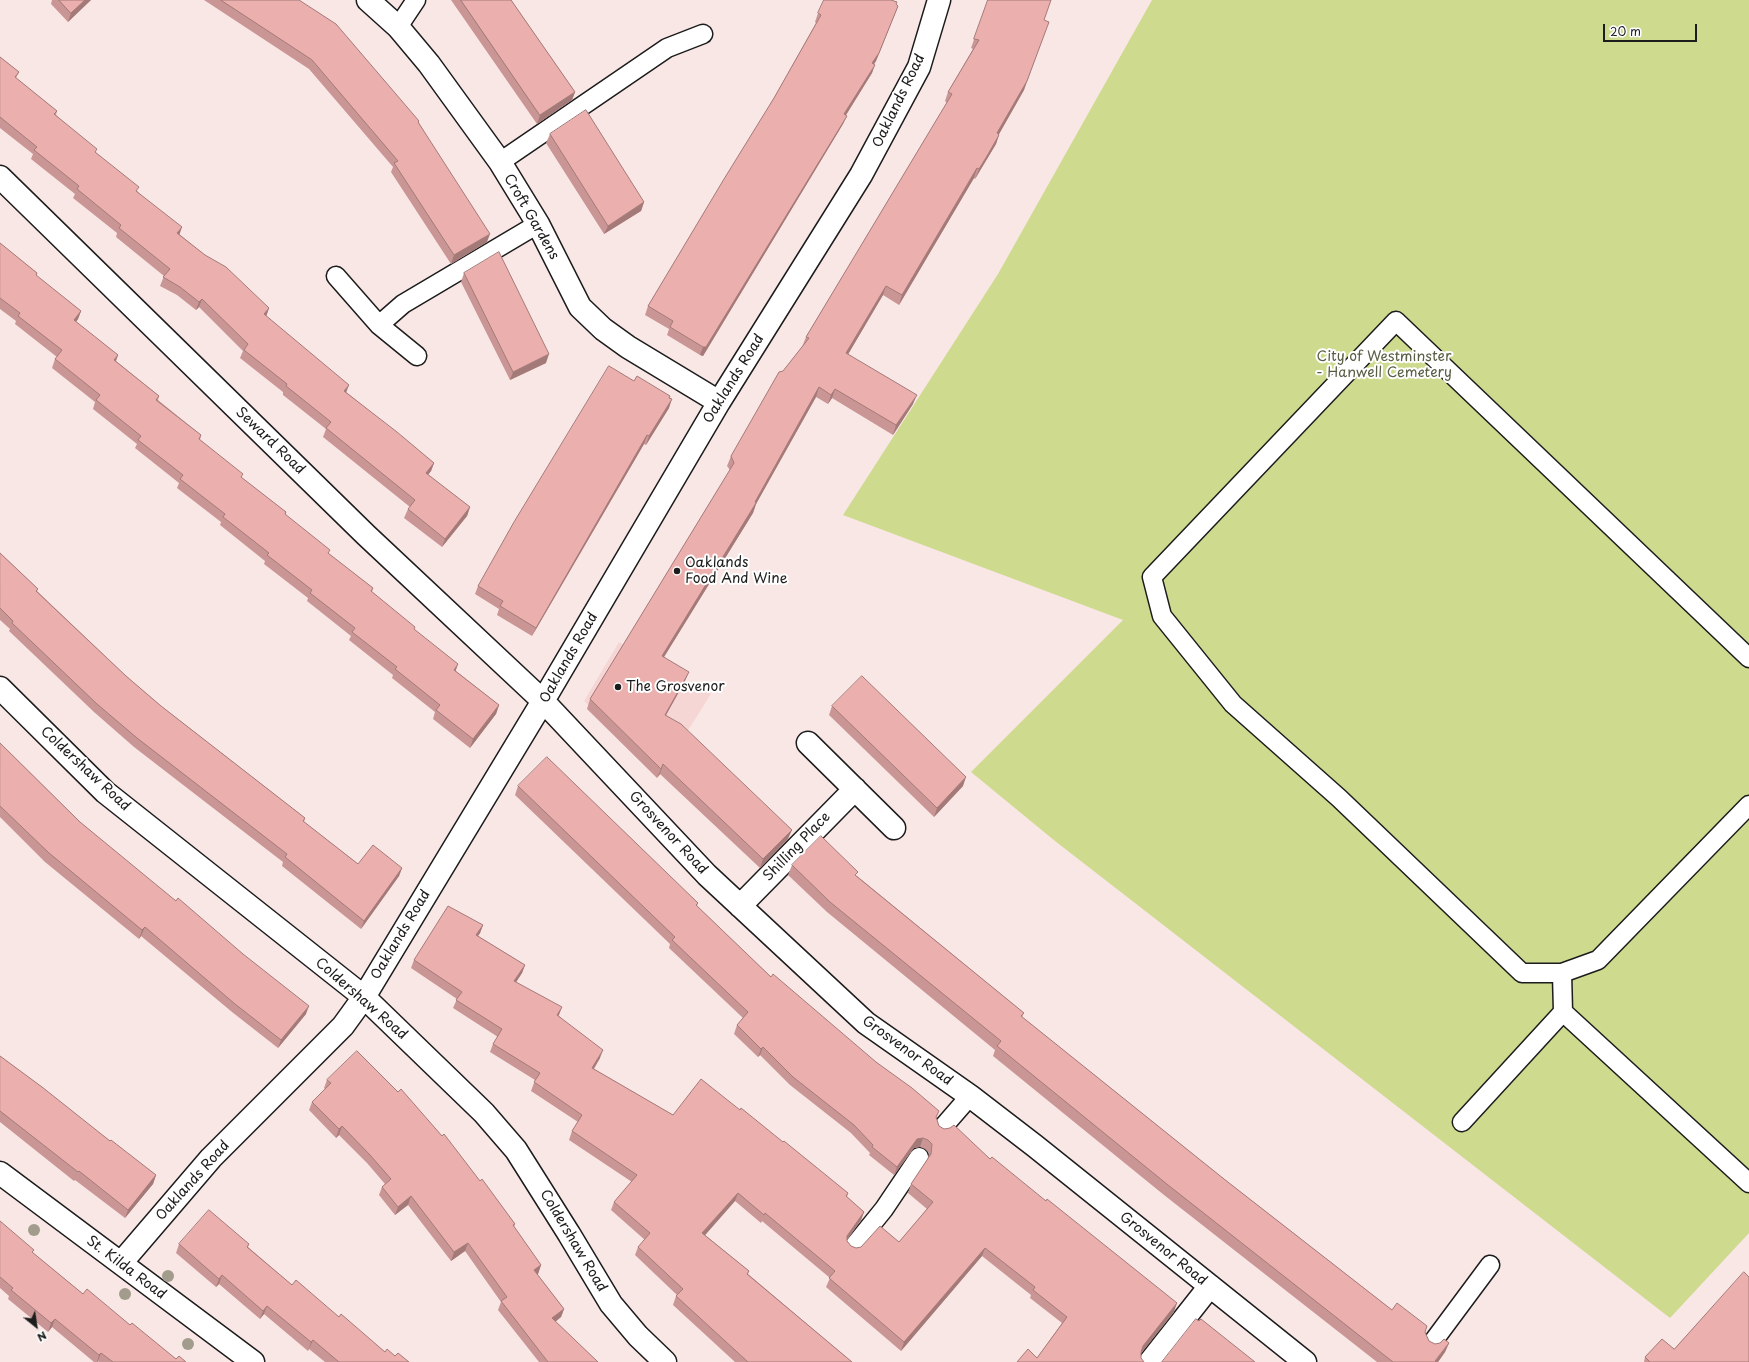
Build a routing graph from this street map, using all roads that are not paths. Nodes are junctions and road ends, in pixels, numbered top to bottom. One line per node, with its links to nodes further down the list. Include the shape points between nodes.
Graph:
1 (368, 0): 4 (street, Croft Gardens)
2 (416, 0): 4 (lane)
3 (939, 0): 12 (street, Oaklands Road, via 919,67 861,175)
4 (398, 27): 6 (street, Croft Gardens, via 429,64)
5 (703, 34): 6 (lane, via 667,48)
6 (500, 162): 8 (street, Croft Gardens)
7 (0, 177): 15 (street, Seward Road, via 366,535)
8 (538, 224): 10 (lane, via 403,304); 12 (street, Croft Gardens, via 580,307 603,329 628,347)
9 (336, 276): 10 (lane)
10 (379, 326): 11 (lane)
11 (417, 356)
12 (720, 402): 15 (street, Oaklands Road)
13 (1749, 658): 21 (lane, via 1396,321 1152,578 1162,616 1233,704 1339,798 1522,973)
14 (0, 688): 22 (street, Coldershaw Road, via 105,792)
15 (543, 701): 20 (street, Grosvenor Road); 22 (street, Oaklands Road)
16 (808, 743): 17 (street)
17 (854, 789): 19 (street); 20 (street, Shilling Place)
18 (1749, 805): 21 (lane, via 1598,960)
19 (894, 828)
20 (740, 906): 24 (street, Grosvenor Road, via 866,1023)
21 (1562, 973): 23 (lane)
22 (364, 997): 31 (street, Oaklands Road, via 343,1026 211,1158); 36 (street, Coldershaw Road, via 484,1113 516,1150 611,1304 638,1336)
23 (1563, 1012): 25 (lane); 29 (lane)
24 (970, 1096): 26 (lane); 33 (street, Grosvenor Road)
25 (1462, 1122)
26 (943, 1127)
27 (919, 1157): 30 (lane, via 884,1209)
28 (0, 1173): 31 (street, St. Kilda Road)
29 (1749, 1183)
30 (854, 1246)
31 (121, 1263): 35 (street, St. Kilda Road)
32 (1490, 1265): 34 (lane)
33 (1210, 1286): 37 (street); 38 (street, Grosvenor Road)
34 (1432, 1343)
35 (253, 1362)
36 (665, 1362)
37 (1150, 1362)
38 (1305, 1362)

